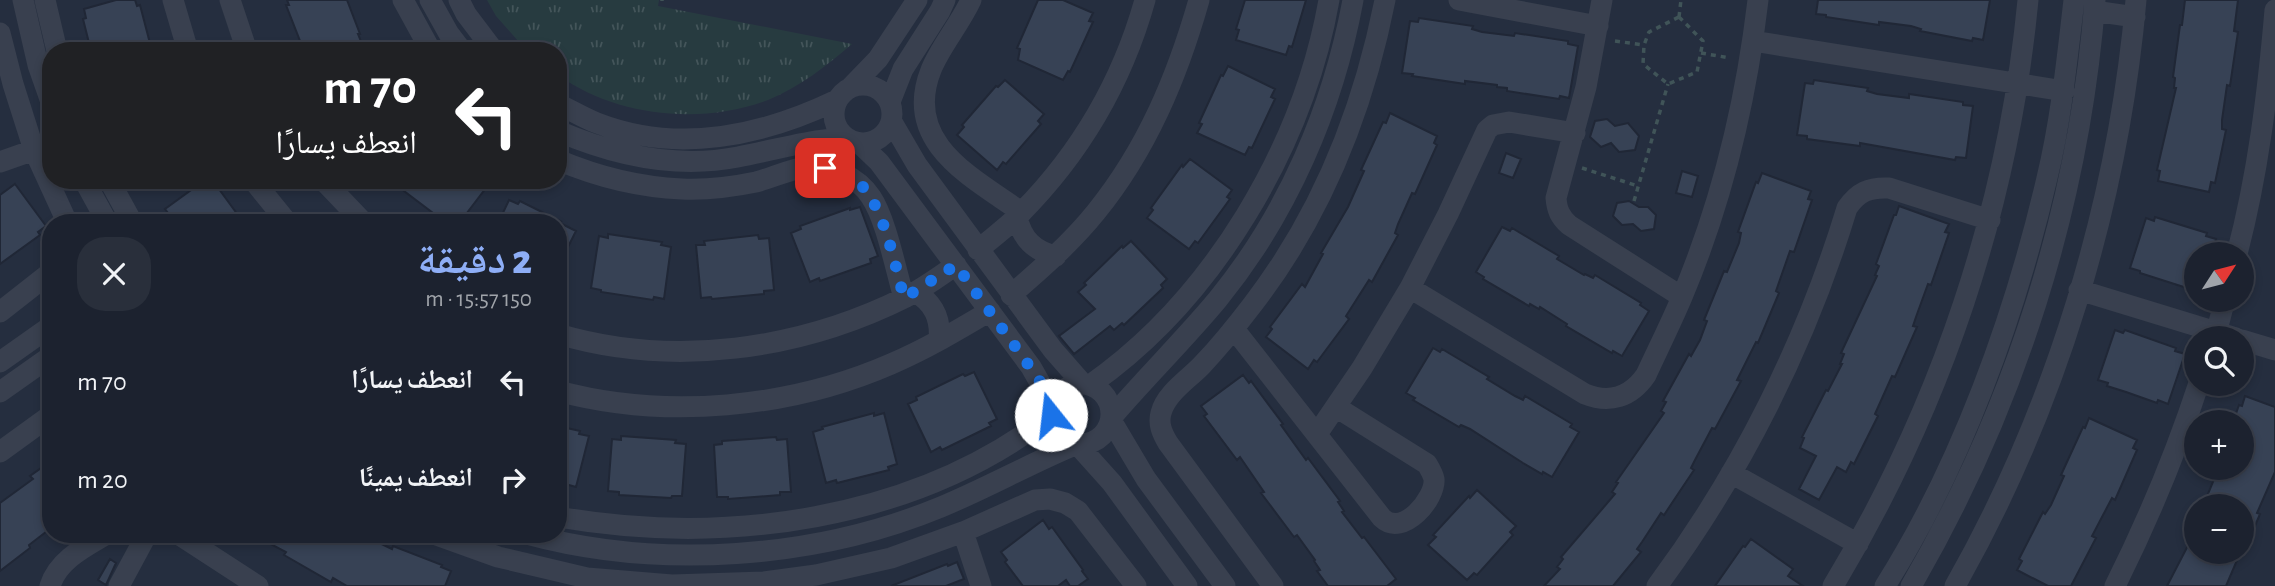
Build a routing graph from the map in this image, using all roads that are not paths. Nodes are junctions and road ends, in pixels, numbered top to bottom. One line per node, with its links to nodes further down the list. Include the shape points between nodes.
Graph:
1 (23, 0): 33 (street)
2 (45, 0): 26 (street)
3 (173, 0): 27 (street)
4 (230, 0): 28 (street)
5 (403, 0): 29 (street)
6 (430, 0): 30 (street)
7 (459, 0): 31 (street)
8 (917, 0): 36 (street, via 878,59)
9 (945, 0): 38 (street, via 903,69)
10 (971, 0): 56 (street, via 932,67 924,111 941,151)
11 (1145, 0): 56 (street, via 1106,100 1068,159)
12 (1199, 0): 60 (street, via 1161,110 1096,212)
13 (1329, 0): 79 (street, via 1290,130 1233,234 1186,298 1140,346)
14 (1353, 0): 85 (street, via 1325,107 1269,225 1220,297)
15 (1385, 0): 71 (street, via 1376,49 1333,171 1304,228)
16 (1459, 0): 24 (street)
17 (1602, 0): 24 (street)
18 (1758, 0): 32 (street)
19 (2028, 0): 34 (street)
20 (2074, 0): 35 (street)
21 (2094, 6): 22 (street); 113 (street, via 2071,171 2029,326 1970,476)
22 (2136, 8): 64 (street, via 2113,155)
23 (2275, 10): 58 (street, via 2256,162)
24 (1597, 32): 39 (street)
25 (0, 33): 42 (street)
26 (55, 42)
27 (185, 42)
28 (244, 42)
29 (425, 42)
30 (455, 42)
31 (487, 42)
32 (1752, 51): 34 (street); 67 (street, via 1722,181)
33 (42, 76)
34 (2018, 84): 35 (street); 57 (street)
35 (2064, 91): 112 (street, via 2027,260 2000,342 1932,502)
36 (844, 93): 37 (street, via 768,128 682,140 639,135); 38 (street, via 869,85 884,94); 41 (street, via 834,107 835,125)
37 (567, 108)
38 (890, 112): 41 (street, via 883,136 868,144); 59 (street, via 916,165)
39 (1575, 133): 63 (street, via 1508,122 1487,130); 67 (street, via 1556,198 1561,218)
40 (567, 135): 41 (street, via 628,156 702,162 800,142)
41 (853, 141): 61 (street, via 879,162)
42 (34, 150): 43 (street); 45 (street)
43 (0, 162)
44 (567, 162): 65 (street, via 613,179 684,189 754,182 807,167 843,173 871,197)
45 (42, 167)
46 (52, 189): 51 (street)
47 (89, 189): 52 (street)
48 (114, 189): 53 (street)
49 (260, 189): 54 (street)
50 (332, 189): 55 (street)
51 (63, 214)
52 (103, 214)
53 (128, 214)
54 (281, 214)
55 (355, 214)
56 (1019, 215): 59 (street); 60 (street, via 1019,227 1030,243)
57 (1990, 220): 90 (street, via 1889,188 1876,187 1854,198 1805,324); 99 (street, via 1935,386)
58 (2239, 242)
59 (978, 250): 66 (street)
60 (1056, 256): 66 (street)
61 (956, 265): 65 (street); 68 (street)
62 (42, 279): 69 (street)
63 (1410, 289): 67 (street, via 1585,394 1608,399 1639,385); 83 (street)
64 (2080, 290): 70 (street); 114 (street, via 2029,431)
65 (910, 295): 73 (street, via 840,326 772,344 701,352 631,349); 74 (street, via 923,297 936,312)
66 (1012, 295): 79 (street, via 1053,351)
67 (1682, 297)
68 (990, 311): 74 (street); 84 (street, via 1031,367)
69 (0, 312)
70 (2191, 326)
71 (1234, 329): 87 (street); 109 (street, via 1165,403 1160,424 1168,443)
72 (42, 332): 77 (street)
73 (567, 336)
74 (939, 340): 81 (street, via 840,383 734,404 680,407)
75 (2254, 344): 76 (street)
76 (2275, 350)
77 (0, 362)
78 (42, 363): 80 (street)
79 (1086, 384): 84 (street, via 1060,391); 85 (street, via 1107,397)
80 (0, 393)
81 (567, 393)
82 (2195, 396): 115 (street, via 2150,513)
83 (1336, 407): 87 (street); 87 (street, via 1427,464 1434,478 1432,494 1402,524 1386,522)
84 (1051, 410): 88 (street, via 1052,424 1061,437); 92 (street, via 1009,445 933,483 822,517 705,528)
85 (1111, 419): 88 (street, via 1099,439); 108 (street, via 1146,479)
86 (42, 422): 89 (street)
87 (1317, 434)
88 (1077, 444): 100 (street, via 940,507 811,545 677,554); 107 (street, via 1112,483)
89 (0, 452)
90 (1731, 473): 99 (street); 110 (street)
91 (567, 519): 92 (street)
92 (593, 523): 100 (street)
93 (963, 532): 101 (street, via 891,558 764,582 672,586); 105 (street); 106 (street, via 1035,500 1065,503 1089,522)
94 (567, 542): 100 (street)
95 (94, 543): 102 (street, via 62,565)
96 (142, 543): 103 (street)
97 (192, 543): 104 (street)
98 (459, 543): 101 (street)
99 (1858, 544): 111 (street)
100 (590, 547): 101 (street)
101 (586, 582)
102 (50, 586)
103 (119, 586)
104 (258, 586)
105 (981, 586)
106 (1136, 586)
107 (1187, 586)
108 (1225, 586)
109 (1273, 586)
110 (1657, 586)
111 (1833, 586)
112 (1885, 586)
113 (1911, 586)
114 (1955, 586)
115 (2115, 586)

